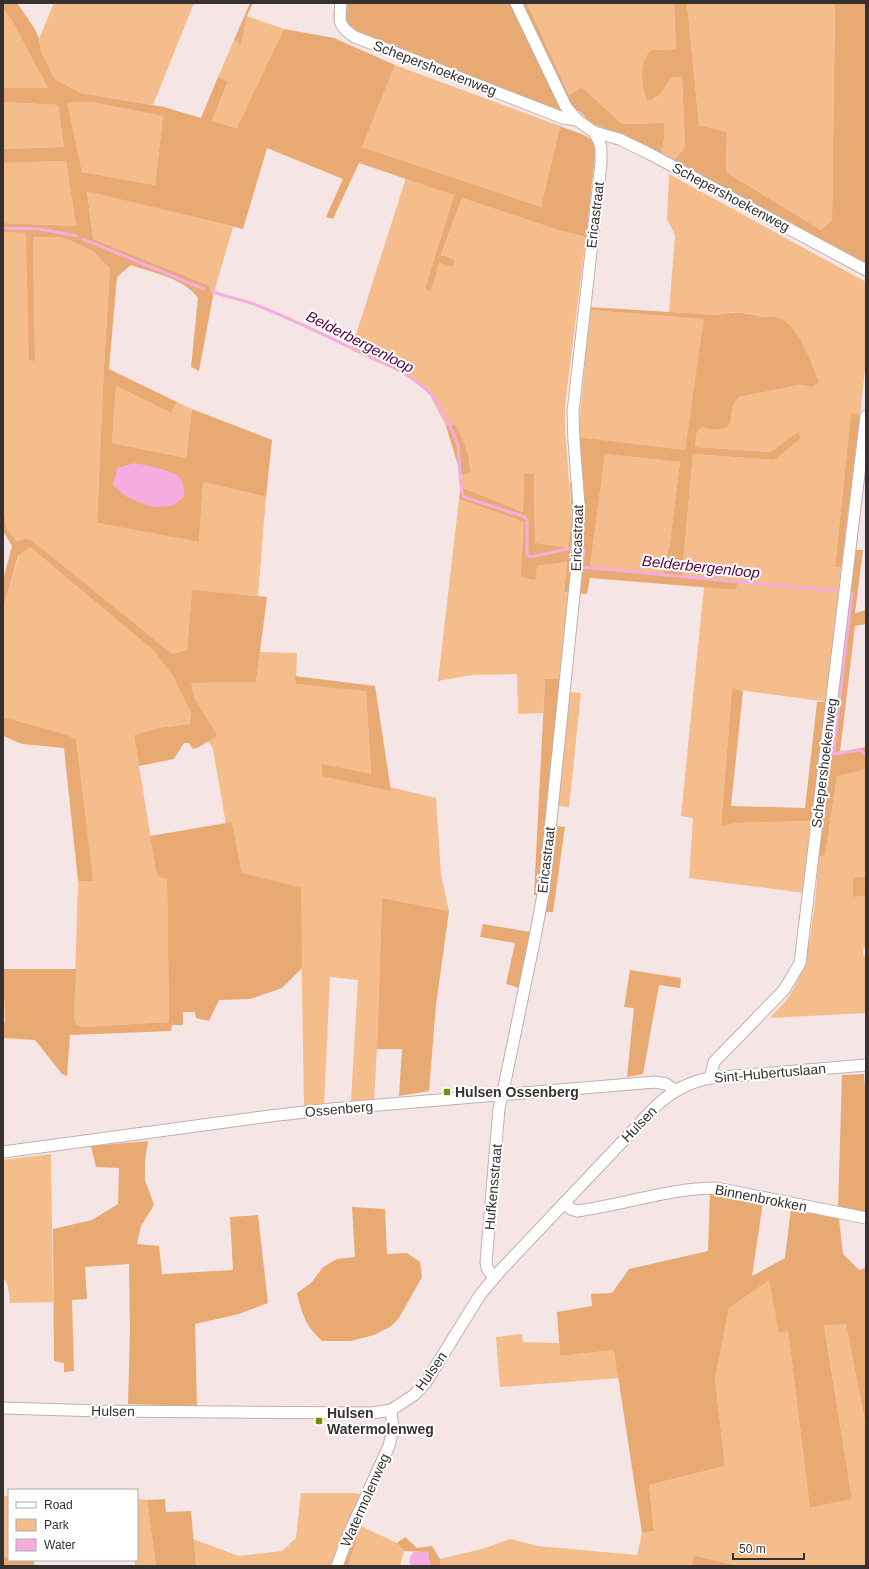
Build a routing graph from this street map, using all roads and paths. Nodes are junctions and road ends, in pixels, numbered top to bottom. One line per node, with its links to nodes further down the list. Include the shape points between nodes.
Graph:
1 (341, 3): 3 (street, Schepershoekenweg, via 339,21 344,30 355,37 563,118)
2 (516, 3): 3 (street, via 566,107)
3 (577, 120): 4 (street)
4 (594, 132): 5 (street, Schepershoekenweg, via 619,139 650,154); 10 (street, Ericastraat, via 600,141 601,163 573,412 579,505 576,575 544,889)
5 (866, 270)
6 (866, 416): 8 (street, Schepershoekenweg, via 800,963 784,990 714,1062)
7 (866, 1065): 8 (street, Sint-Hubertuslaan)
8 (710, 1078): 9 (street, Sint-Hubertuslaan)
9 (675, 1090): 10 (street, Ossenberg, via 666,1084 655,1082); 12 (street, Hulsen, via 656,1106)
10 (502, 1095): 11 (street, Ossenberg, via 270,1116); 14 (street, Hufkensstraat, via 486,1262)
11 (3, 1152)
12 (564, 1203): 13 (street, Binnenbrokken, via 577,1211 701,1188 716,1188); 14 (street, Hulsen)
13 (866, 1218)
14 (494, 1278): 16 (street, Hulsen, via 480,1295 426,1382 414,1395)
15 (3, 1408): 16 (street, Hulsen, via 371,1413)
16 (391, 1410): 17 (street, Watermolenweg, via 393,1429 389,1446)
17 (337, 1566)

